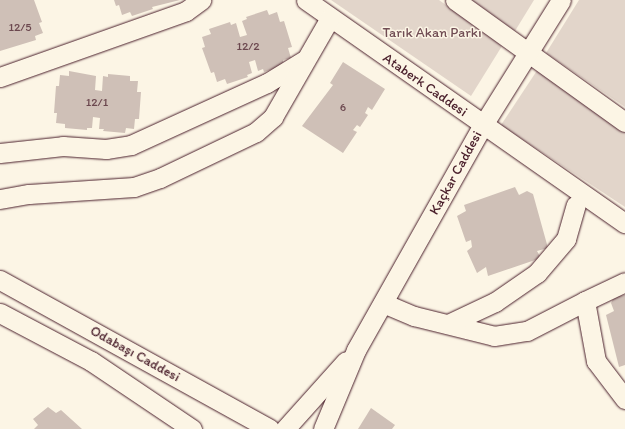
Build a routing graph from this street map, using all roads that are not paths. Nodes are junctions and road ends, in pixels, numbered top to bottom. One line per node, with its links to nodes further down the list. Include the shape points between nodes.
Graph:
1 (201, 0): 8 (street, via 186,11)
2 (306, 0): 5 (street, Ataberk Caddesi)
3 (455, 0): 6 (street)
4 (561, 0): 6 (street, Kaçkar Caddesi)
5 (330, 18): 7 (street); 10 (street, Ataberk Caddesi)
6 (528, 53): 9 (street); 10 (street, Kaçkar Caddesi)
7 (304, 60): 11 (street, via 267,83 131,145 106,149 63,146); 12 (street, via 273,117 256,132 160,178 134,187 29,194)
8 (0, 77)
9 (625, 122)
10 (483, 125): 14 (street, Ataberk Caddesi); 18 (street, Kaçkar Caddesi)
11 (0, 153)
12 (0, 199)
13 (576, 205): 20 (street, via 566,238 538,273 495,302)
14 (625, 223)
15 (0, 280): 24 (street, Odabaşı Caddesi)
16 (625, 282): 17 (street)
17 (585, 301): 20 (street, via 527,331 494,336); 22 (street, via 596,361)
18 (383, 303): 20 (street, via 414,316); 21 (street, Kaçkar Caddesi)
19 (0, 313): 23 (street, Odabaşı Caddesi, via 90,361)
20 (448, 324)
21 (356, 350): 25 (street, Kaçkar Caddesi); 26 (street, Kaçkar Caddesi)
22 (625, 399)
23 (192, 429)
24 (270, 429)
25 (286, 429)
26 (323, 429)

